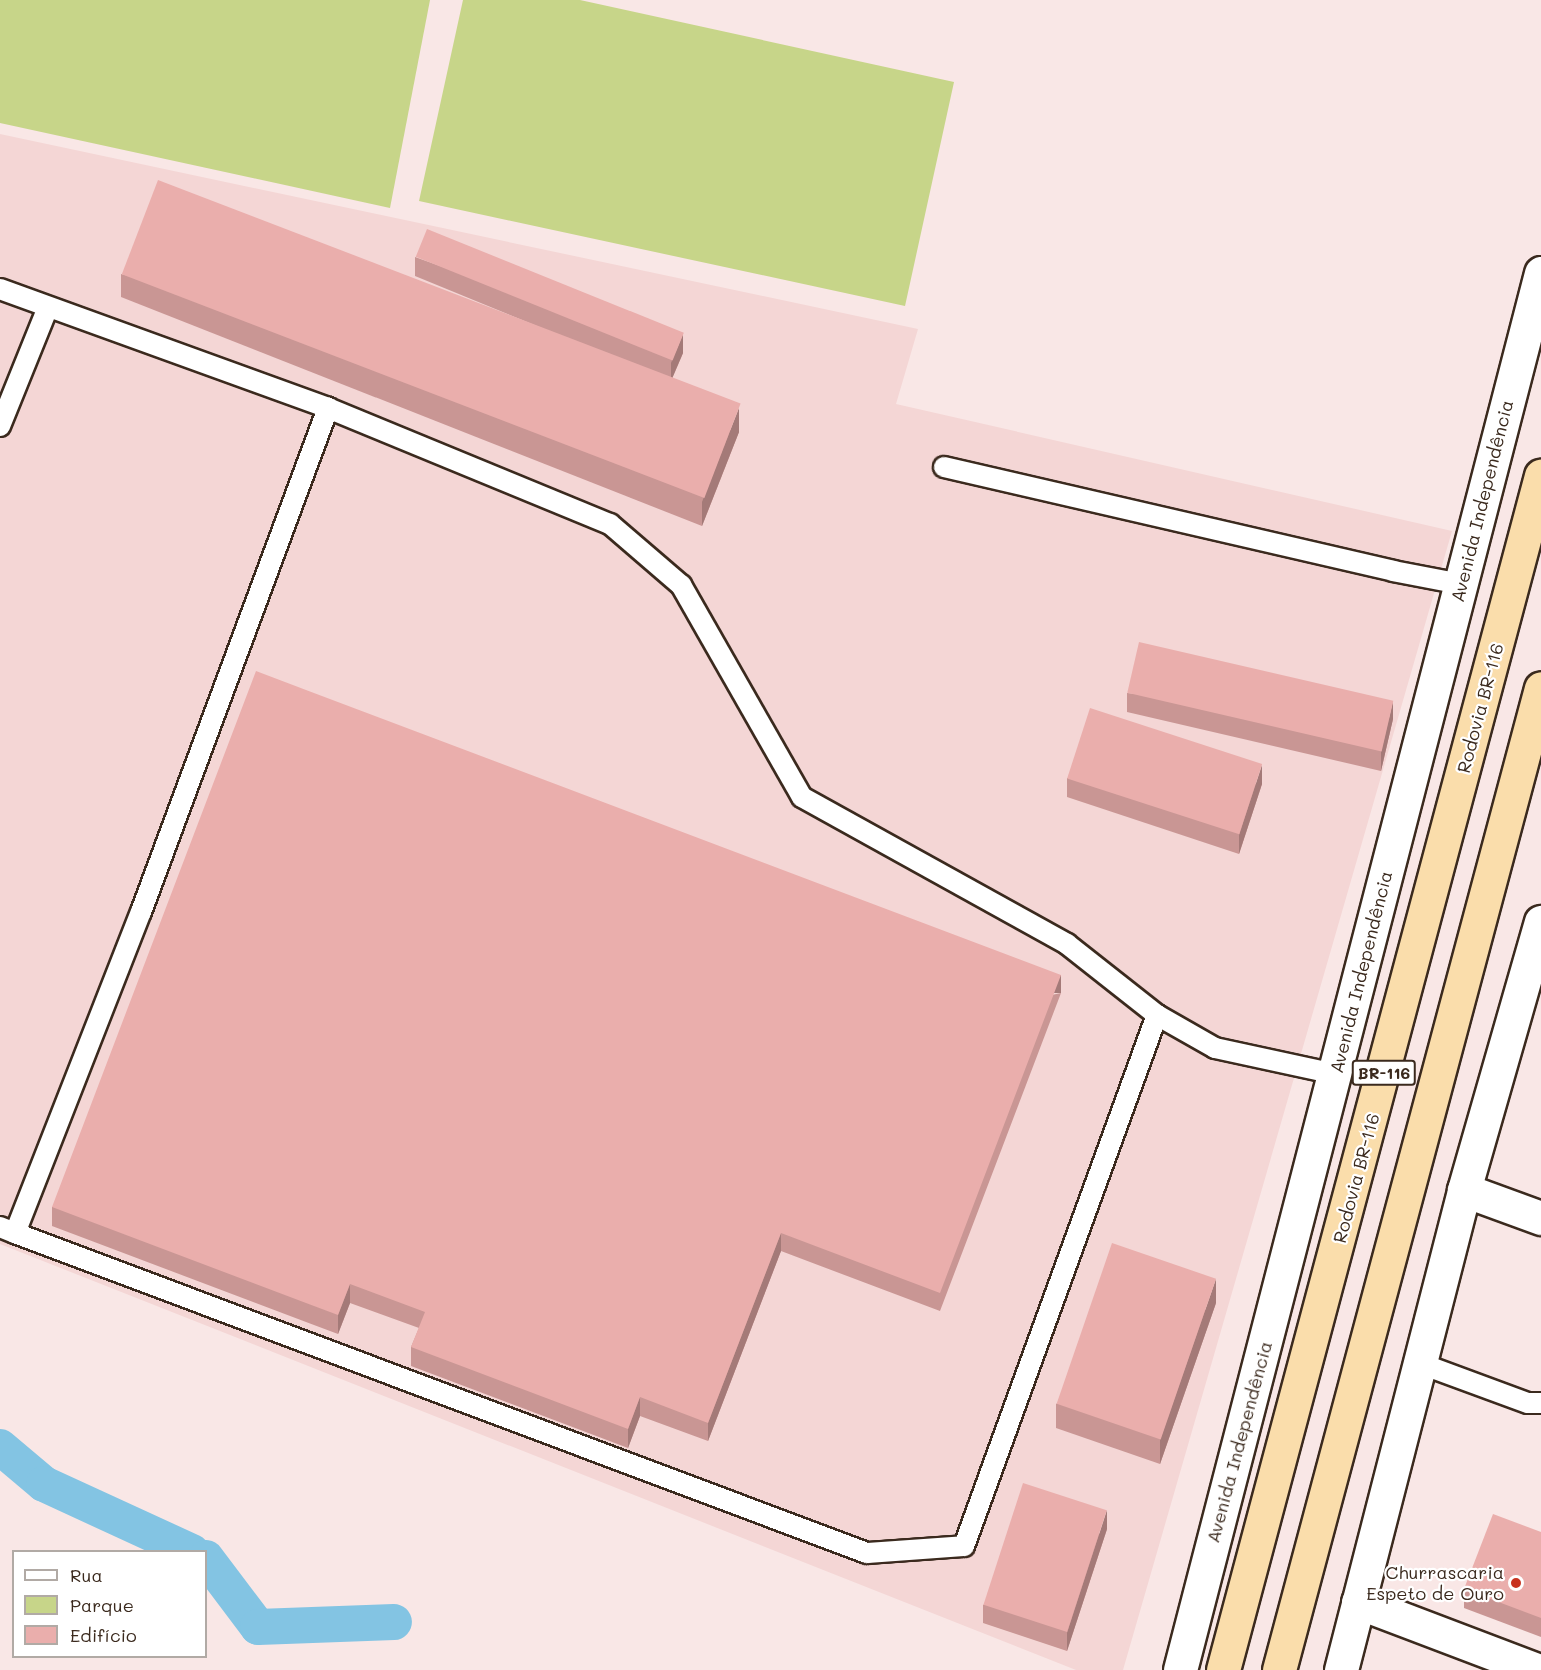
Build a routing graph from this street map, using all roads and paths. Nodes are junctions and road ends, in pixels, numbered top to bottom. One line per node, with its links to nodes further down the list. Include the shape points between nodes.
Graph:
1 (1541, 273): 8 (main road, Avenida Independência)
2 (0, 289): 3 (lane)
3 (48, 307): 4 (lane); 5 (lane)
4 (328, 408): 11 (lane, via 610,524 681,585 802,797 1067,944); 15 (lane, via 141,912)
5 (0, 426)
6 (944, 467): 8 (lane)
7 (1541, 476): 20 (highway, Rodovia BR-116 / BR-116)
8 (1461, 584): 12 (main road, Avenida Independência)
9 (1541, 688): 21 (highway, BR-116)
10 (1541, 922): 13 (main road)
11 (1157, 1015): 12 (lane, via 1215,1048); 15 (lane, via 964,1546 867,1553)
12 (1335, 1074): 19 (main road, Avenida Independência)
13 (1464, 1190): 14 (main road); 16 (main road)
14 (1541, 1218)
15 (8, 1230)
16 (1419, 1362): 17 (lane, via 1528,1403); 18 (main road)
17 (1541, 1402)
18 (1358, 1602): 22 (main road); 23 (main road)
19 (1180, 1670)
20 (1223, 1670)
21 (1279, 1670)
22 (1341, 1670)
23 (1537, 1670)

